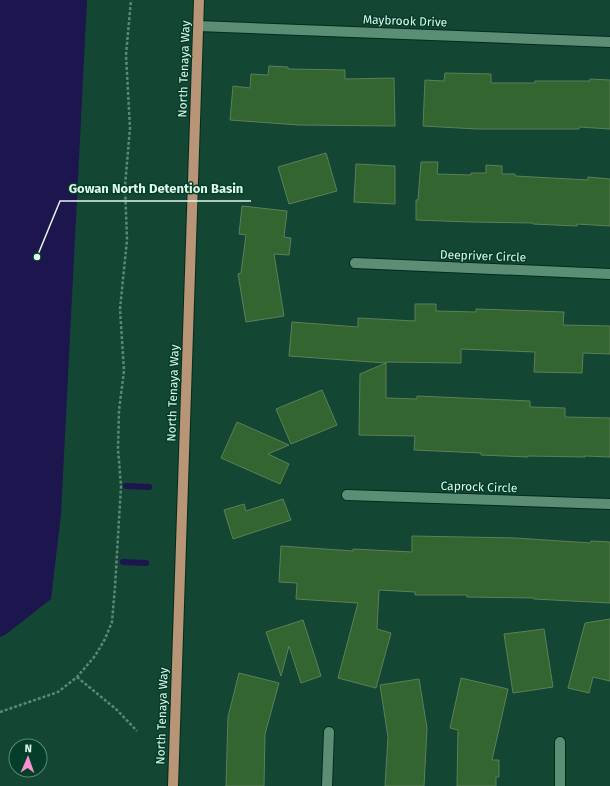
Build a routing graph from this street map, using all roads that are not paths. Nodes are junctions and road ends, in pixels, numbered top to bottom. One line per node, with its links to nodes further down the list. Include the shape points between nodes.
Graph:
1 (199, 0): 2 (main road, North Tenaya Way)
2 (198, 26): 3 (street, Maybrook Drive); 10 (main road, North Tenaya Way)
3 (610, 42)
4 (355, 264): 5 (street, Deepriver Circle)
5 (610, 274)
6 (347, 495): 7 (street, Caprock Circle)
7 (610, 504)
8 (329, 732): 11 (street)
9 (560, 742): 12 (street)
10 (173, 786)
11 (327, 786)
12 (560, 786)

